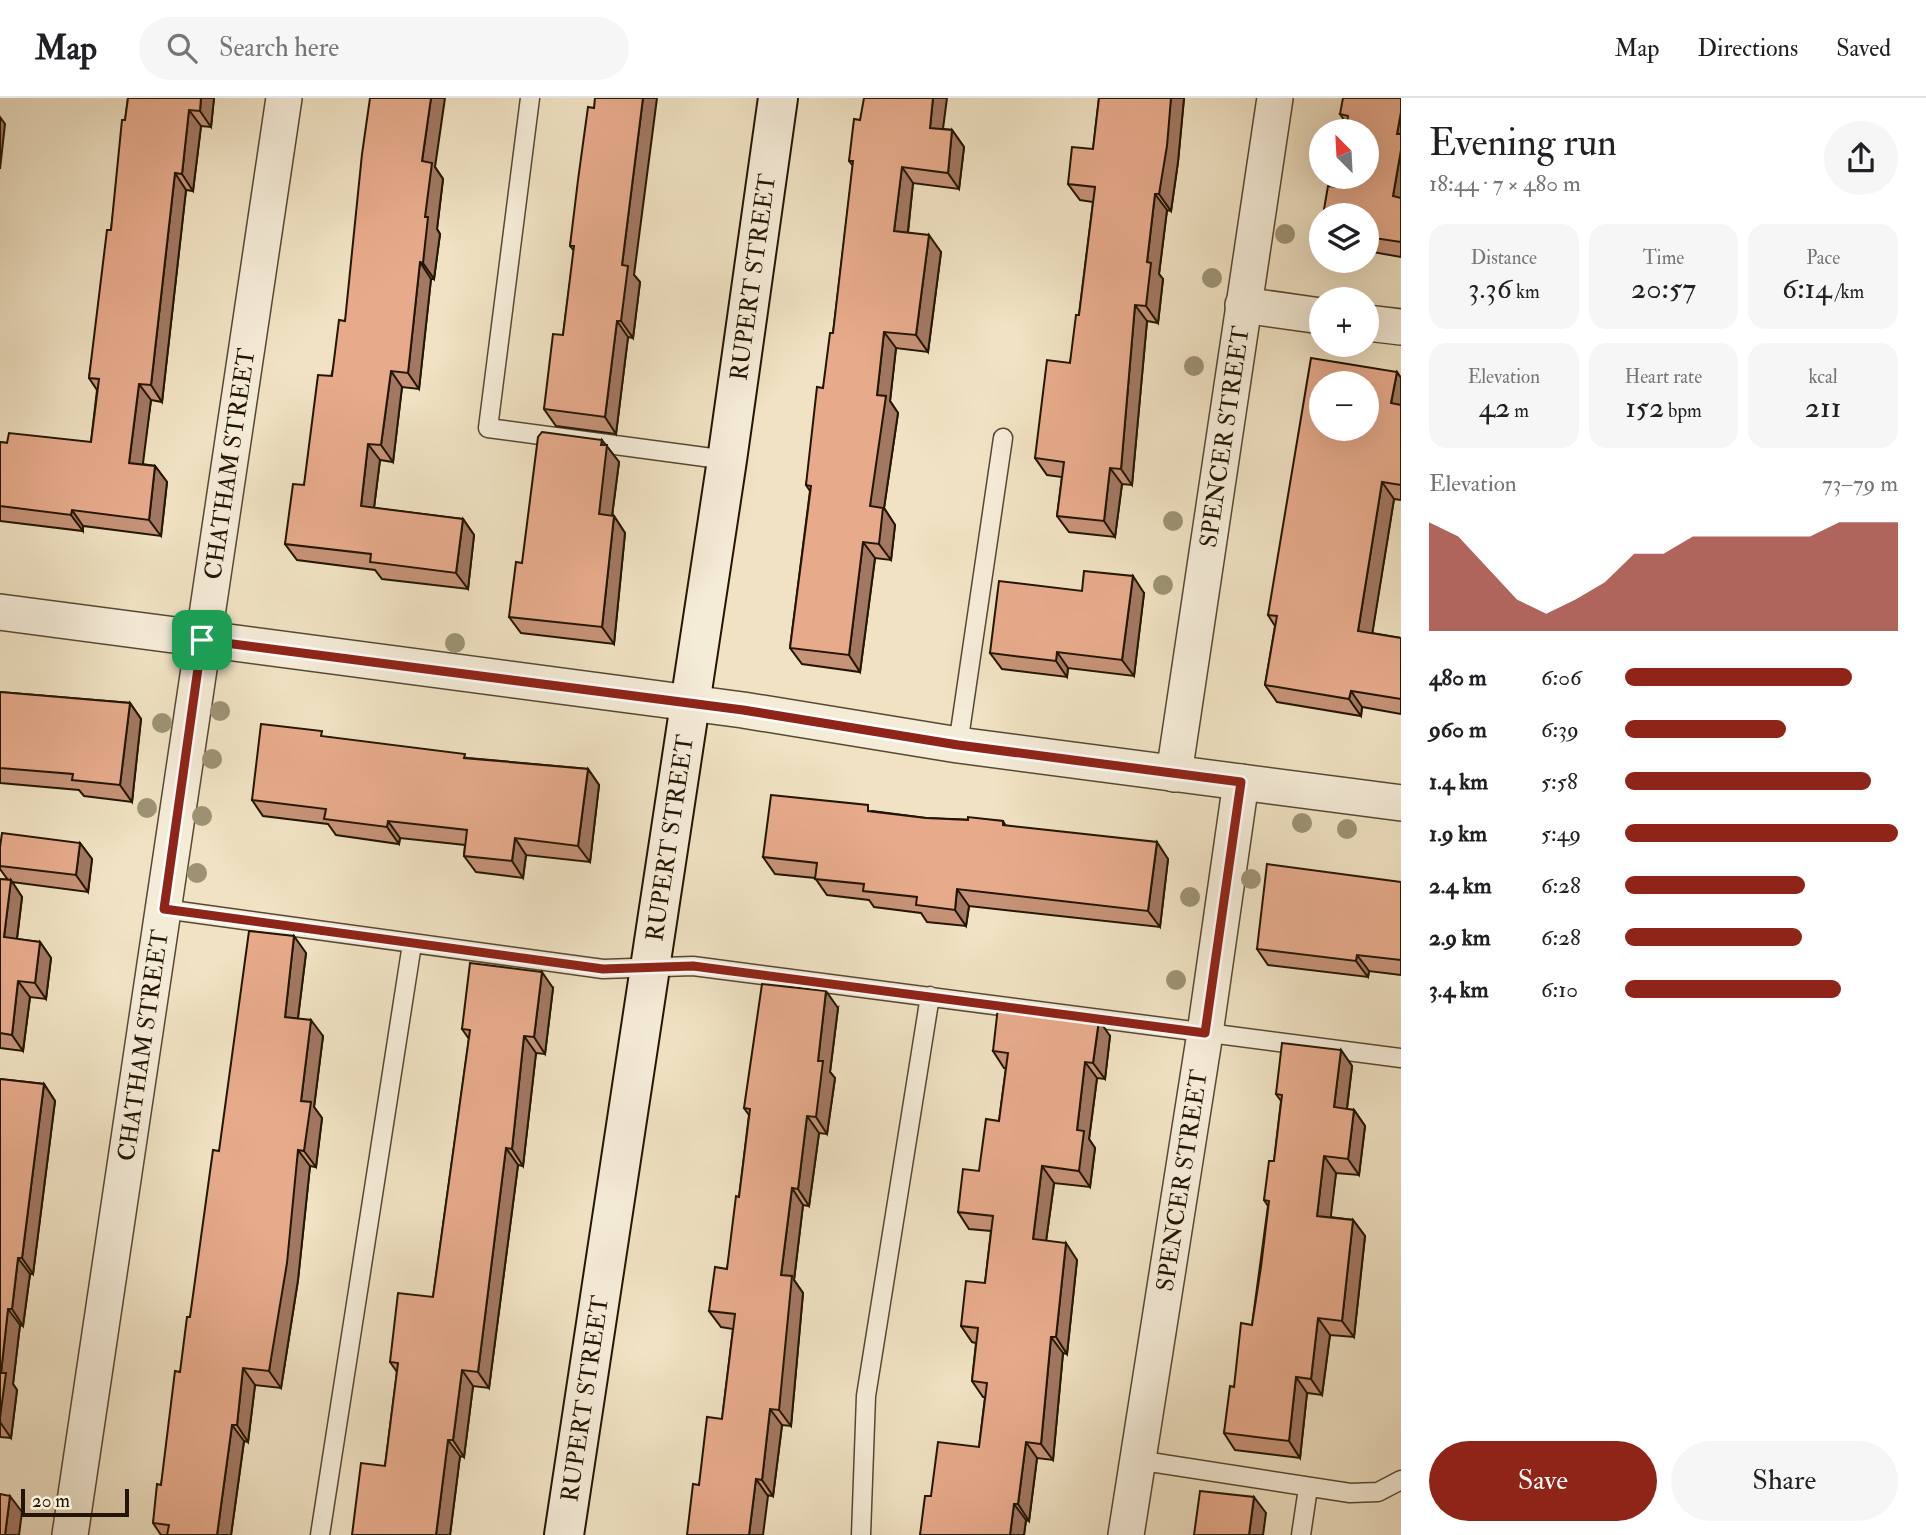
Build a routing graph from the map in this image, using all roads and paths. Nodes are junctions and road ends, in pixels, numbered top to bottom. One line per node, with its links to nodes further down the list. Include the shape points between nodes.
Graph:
1 (284, 98): 12 (street, CHATHAM STREET)
2 (530, 98): 10 (lane, via 488,428)
3 (778, 98): 10 (street, RUPERT STREET)
4 (1276, 98): 5 (street, SPENCER STREET)
5 (1243, 306): 6 (street); 15 (street, SPENCER STREET)
6 (1309, 314)
7 (1379, 324): 8 (street)
8 (1401, 327)
9 (1003, 438): 14 (lane)
10 (727, 460): 13 (street, RUPERT STREET)
11 (0, 611): 12 (street)
12 (202, 640): 13 (street); 18 (street, CHATHAM STREET)
13 (690, 703): 14 (street); 20 (street, RUPERT STREET)
14 (958, 745): 15 (street)
15 (1174, 774): 16 (street)
16 (1241, 782): 17 (street); 22 (street, SPENCER STREET)
17 (1401, 803)
18 (164, 909): 19 (lane); 27 (street, CHATHAM STREET)
19 (412, 944): 20 (lane, via 603,969); 28 (lane)
20 (649, 967): 21 (lane, via 693,966); 29 (street, RUPERT STREET)
21 (930, 996): 22 (lane); 30 (lane, via 866,1396)
22 (1205, 1033): 23 (lane); 24 (street, SPENCER STREET)
23 (1401, 1058)
24 (1137, 1460): 26 (lane); 31 (street, SPENCER STREET)
25 (1401, 1480): 26 (lane, via 1378,1492)
26 (1308, 1488): 32 (lane)
27 (70, 1535)
28 (320, 1535)
29 (564, 1535)
30 (861, 1535)
31 (1126, 1535)
32 (1301, 1535)

